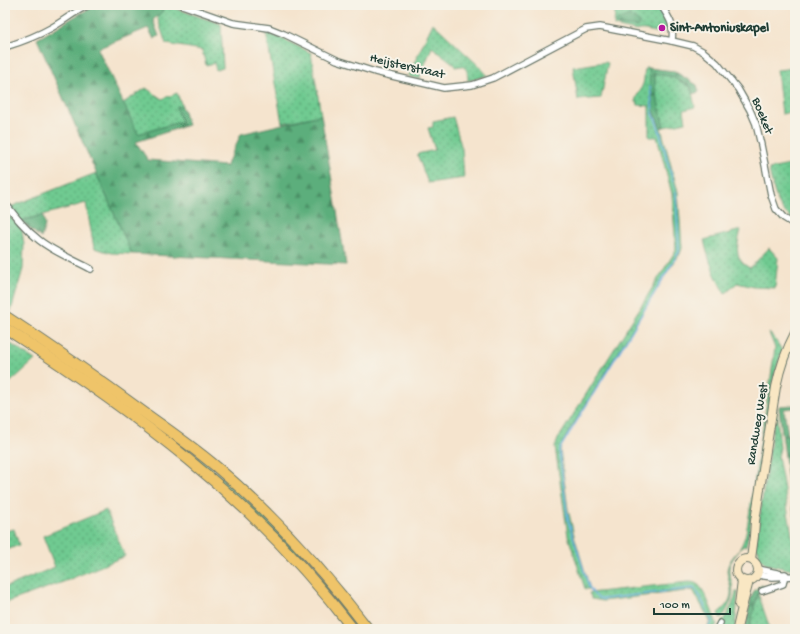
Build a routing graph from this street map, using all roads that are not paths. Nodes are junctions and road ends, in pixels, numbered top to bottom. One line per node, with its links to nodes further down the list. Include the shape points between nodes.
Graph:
1 (89, 5): 5 (street, via 35,36)
2 (182, 5): 4 (street, Heijsterstraat, via 233,22 269,28 337,60 444,88 472,86 494,78 586,29 600,27)
3 (661, 5): 4 (street, via 672,23)
4 (672, 41): 7 (street, Boeket, via 693,46 704,52 717,63 738,89 756,124 776,209)
5 (5, 47)
6 (5, 202): 8 (street, via 19,221 38,239)
7 (795, 225)
8 (91, 269)
9 (5, 316): 20 (highway, via 113,390 218,468 260,506 300,548)
10 (5, 328): 19 (highway, via 113,401 189,459 285,549)
11 (795, 333): 12 (street, Randweg West, via 780,367)
12 (749, 558): 13 (street, via 756,563); 16 (street, via 739,561 736,568 739,578)
13 (758, 572): 14 (street, via 772,577); 16 (street, via 752,580)
14 (785, 575): 15 (street); 17 (street, via 783,584)
15 (793, 576)
16 (746, 580): 22 (street, via 738,608 740,614)
17 (762, 591)
18 (720, 623): 21 (street)
19 (353, 629)
20 (368, 629)
21 (717, 629)
22 (737, 629)

